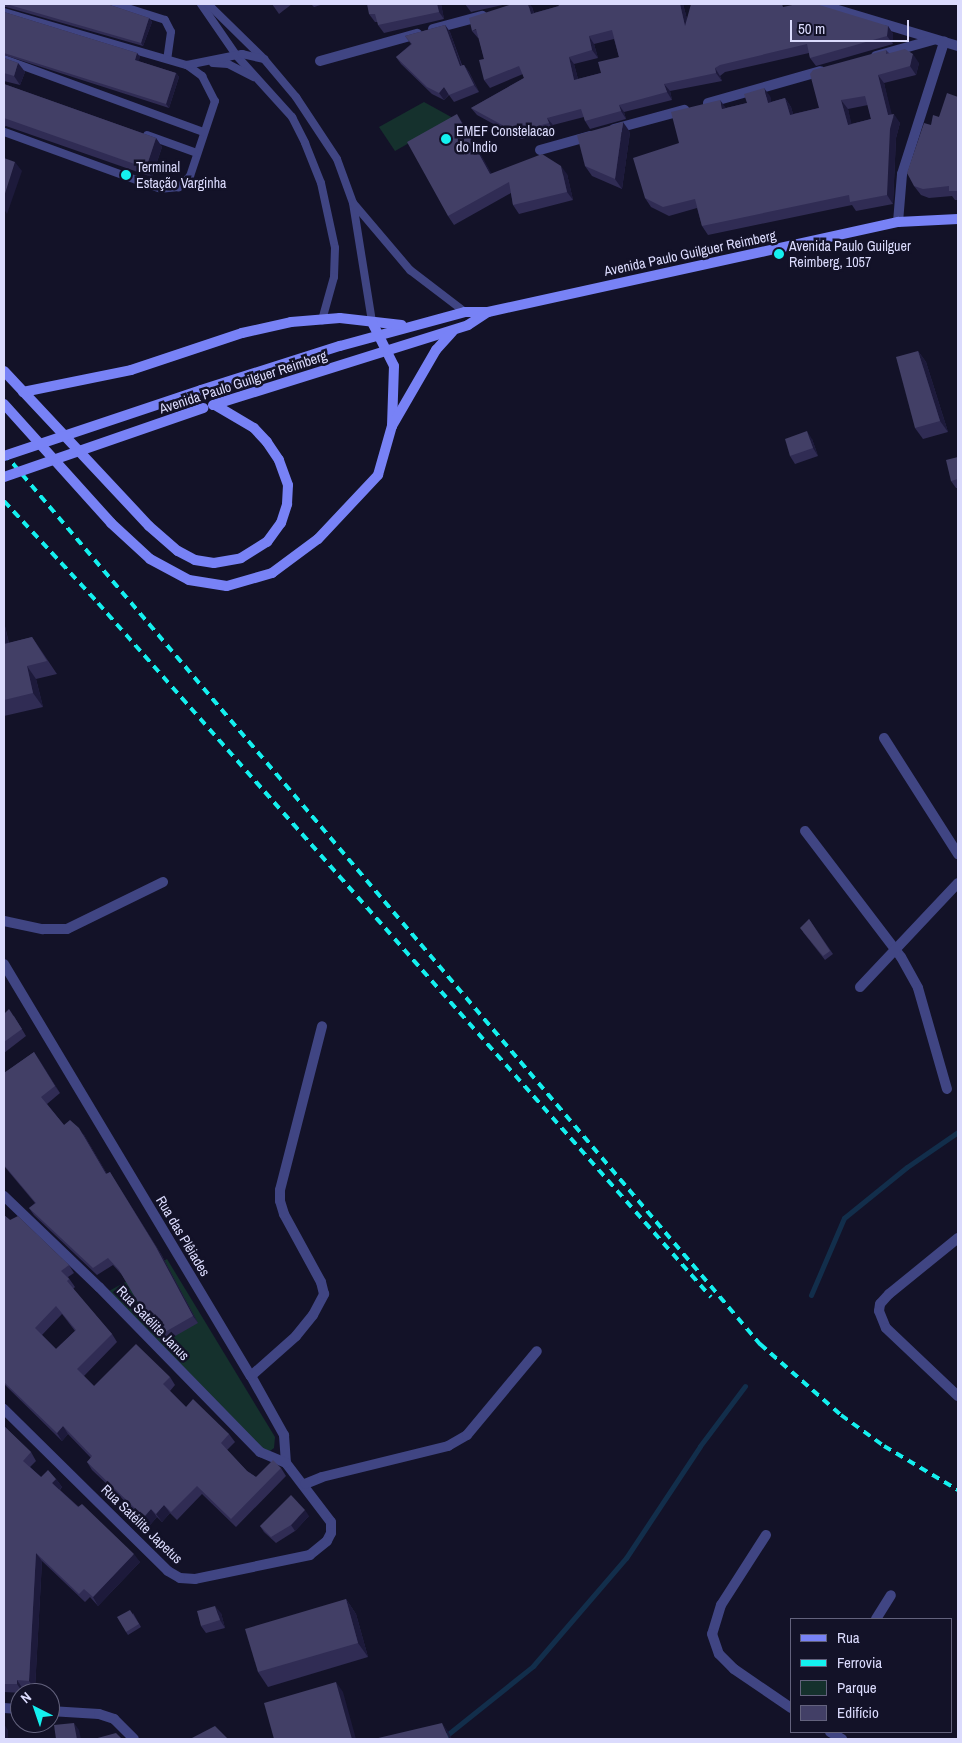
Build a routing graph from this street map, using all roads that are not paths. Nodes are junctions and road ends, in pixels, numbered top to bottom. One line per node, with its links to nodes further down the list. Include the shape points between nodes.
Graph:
1 (115, 4): 11 (lane, via 165,20 171,32)
2 (201, 4): 10 (lane)
3 (208, 4): 12 (lane)
4 (818, 4): 7 (street)
5 (4, 12): 11 (lane)
6 (489, 14): 15 (street)
7 (933, 40): 8 (street); 13 (street)
8 (944, 42): 9 (street); 27 (street, via 902,174)
9 (958, 46)
10 (236, 55): 12 (lane); 16 (lane); 19 (lane)
11 (167, 59): 17 (lane)
12 (264, 59): 25 (lane, via 296,97 338,159)
13 (866, 59)
14 (4, 60): 21 (lane)
15 (320, 61)
16 (204, 63): 17 (lane); 19 (lane, via 228,64)
17 (187, 65): 21 (lane, via 202,76 215,101)
18 (837, 67): 23 (street)
19 (258, 79): 30 (lane, via 292,118 320,183 335,248 334,276)
20 (4, 132): 24 (lane, via 161,189 178,187 190,176)
21 (204, 132): 24 (lane)
22 (142, 134): 24 (lane)
23 (540, 150)
24 (197, 153)
25 (353, 203): 28 (lane, via 410,270); 31 (lane)
26 (958, 219): 27 (main road, Avenida Paulo Guilguer Reimberg)
27 (898, 222): 29 (main road, Avenida Paulo Guilguer Reimberg)
28 (465, 312): 29 (main road, Avenida Paulo Guilguer Reimberg); 32 (main road, Avenida Paulo Guilguer Reimberg)
29 (488, 312): 33 (main road, Avenida Paulo Guilguer Reimberg)
30 (322, 320): 31 (main road); 37 (main road, via 291,322 242,333 131,370)
31 (372, 322): 32 (main road); 34 (main road)
32 (408, 326): 34 (main road, Avenida Paulo Guilguer Reimberg)
33 (455, 330): 35 (main road, Avenida Paulo Guilguer Reimberg); 40 (main road, via 436,350)
34 (378, 335): 35 (main road); 41 (main road, Avenida Paulo Guilguer Reimberg, bridge)
35 (387, 351): 39 (main road, Avenida Paulo Guilguer Reimberg); 40 (main road, via 394,366)
36 (4, 370): 37 (main road)
37 (23, 392): 39 (main road, via 149,526 178,551 195,560 214,563 241,558 266,542 281,522 288,485 279,460 267,442 254,428)
38 (4, 404): 40 (main road, via 111,523 150,559 189,580 227,586 272,573 318,539 378,475)
39 (215, 405): 42 (main road, Avenida Paulo Guilguer Reimberg, bridge)
40 (392, 426)
41 (4, 456)
42 (4, 477)
43 (884, 738): 45 (street)
44 (805, 831): 49 (street)
45 (958, 854)
46 (164, 882): 48 (street, via 67,929 43,929)
47 (958, 883): 49 (street)
48 (4, 921)
49 (896, 950): 51 (street); 53 (street, via 918,988)
50 (4, 964): 57 (street, Rua das Plêiades)
51 (860, 987)
52 (322, 1026): 57 (street, via 280,1202 313,1264 324,1294 296,1336)
53 (948, 1089)
54 (4, 1196): 60 (street, Rua Satélite Janus, via 99,1287 260,1452)
55 (958, 1238): 58 (street, via 889,1294 880,1304 879,1311 886,1328)
56 (537, 1351): 61 (street, via 467,1435 448,1446)
57 (251, 1376): 60 (street, Rua das Plêiades, via 284,1435)
58 (958, 1396)
59 (4, 1409): 61 (street, Rua Satélite Japetus, via 168,1571 180,1578 195,1579 310,1555 327,1541 331,1522)
60 (286, 1463): 61 (street)
61 (305, 1484)
62 (766, 1535): 65 (street, via 722,1605 712,1634 719,1654 734,1669)
63 (891, 1595): 64 (street)
64 (877, 1618)
65 (790, 1707)
66 (60, 1712): 67 (street, via 99,1714 114,1719)
67 (134, 1739)

